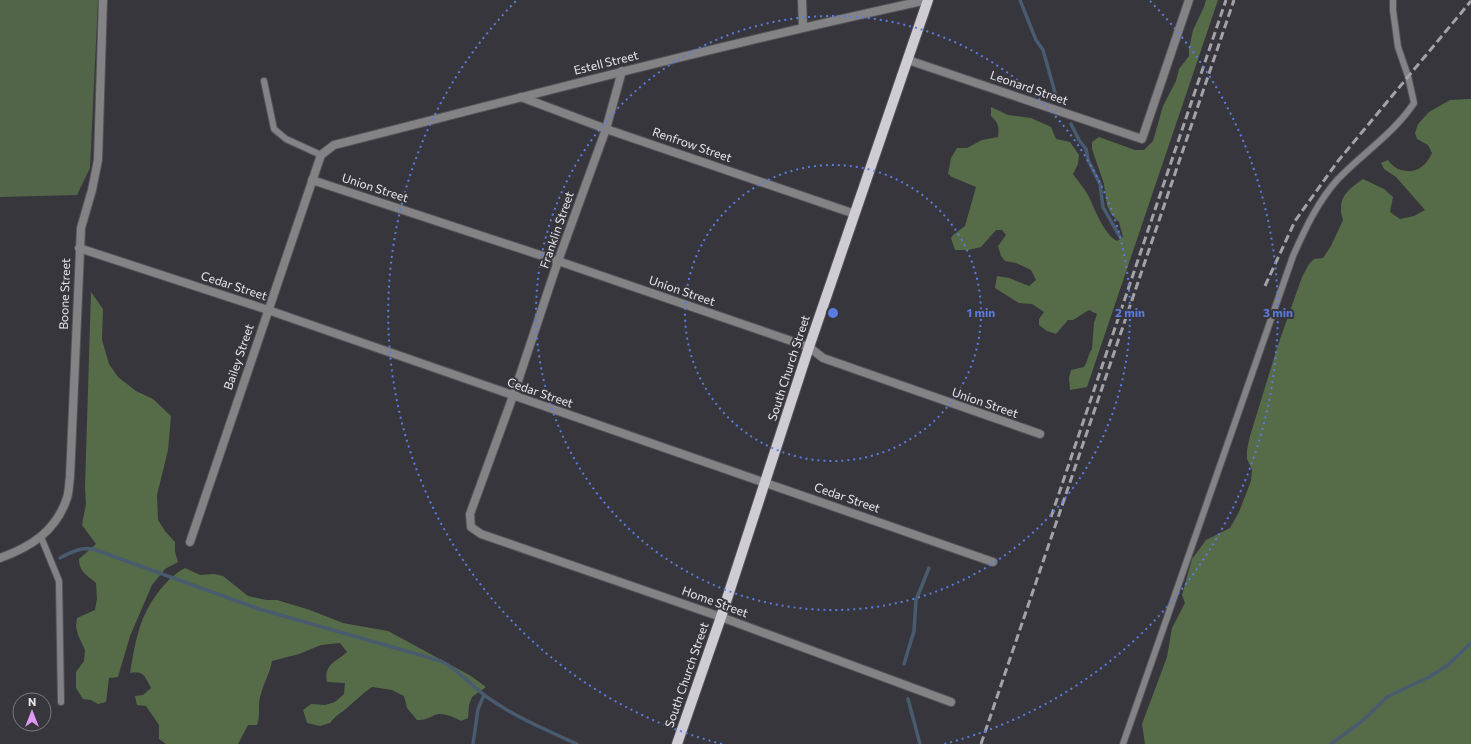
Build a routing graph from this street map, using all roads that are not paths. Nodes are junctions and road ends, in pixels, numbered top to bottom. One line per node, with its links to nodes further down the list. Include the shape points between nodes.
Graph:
1 (103, 0): 15 (street, Boone Street, via 98,160 81,228)
2 (802, 0): 6 (street)
3 (928, 0): 6 (street, Estell Street); 7 (main road, South Church Street)
4 (1189, 0): 7 (street, Leonard Street, via 1142,139)
5 (1393, 0): 31 (lane, via 1398,47 1414,103 1398,124 1337,180 1314,214 1293,256)
6 (803, 27): 8 (street, Estell Street)
7 (908, 60): 14 (main road, South Church Street)
8 (622, 71): 10 (street, Estell Street); 11 (street, Franklin Street)
9 (264, 81): 12 (lane, via 274,129 286,139)
10 (522, 97): 11 (street, Renfrow Street); 12 (street, Estell Street, via 334,145)
11 (606, 128): 14 (street, Renfrow Street); 16 (street, Franklin Street)
12 (321, 156): 13 (street)
13 (312, 180): 16 (street, Union Street); 17 (street, Bailey Street)
14 (855, 214): 18 (main road, South Church Street)
15 (79, 248): 17 (street, Cedar Street); 23 (street, Boone Street, via 67,497 57,518)
16 (558, 261): 18 (street, Union Street); 19 (street, Franklin Street)
17 (268, 310): 19 (street, Cedar Street); 24 (street, Bailey Street)
18 (809, 347): 20 (street, Union Street, via 823,358); 21 (main road, South Church Street)
19 (513, 396): 21 (street, Cedar Street); 22 (street, Franklin Street, via 470,514)
20 (1040, 434)
21 (765, 482): 26 (street, Cedar Street); 27 (main road, South Church Street)
22 (471, 527): 27 (street, Home Street, via 481,534)
23 (41, 537): 25 (street, Boone Street, via 15,553); 28 (lane, via 59,581)
24 (190, 542)
25 (0, 558)
26 (993, 562)
27 (721, 617): 29 (street, Home Street); 30 (main road, South Church Street)
28 (61, 702)
29 (951, 702)
30 (676, 744)
31 (1123, 744)

